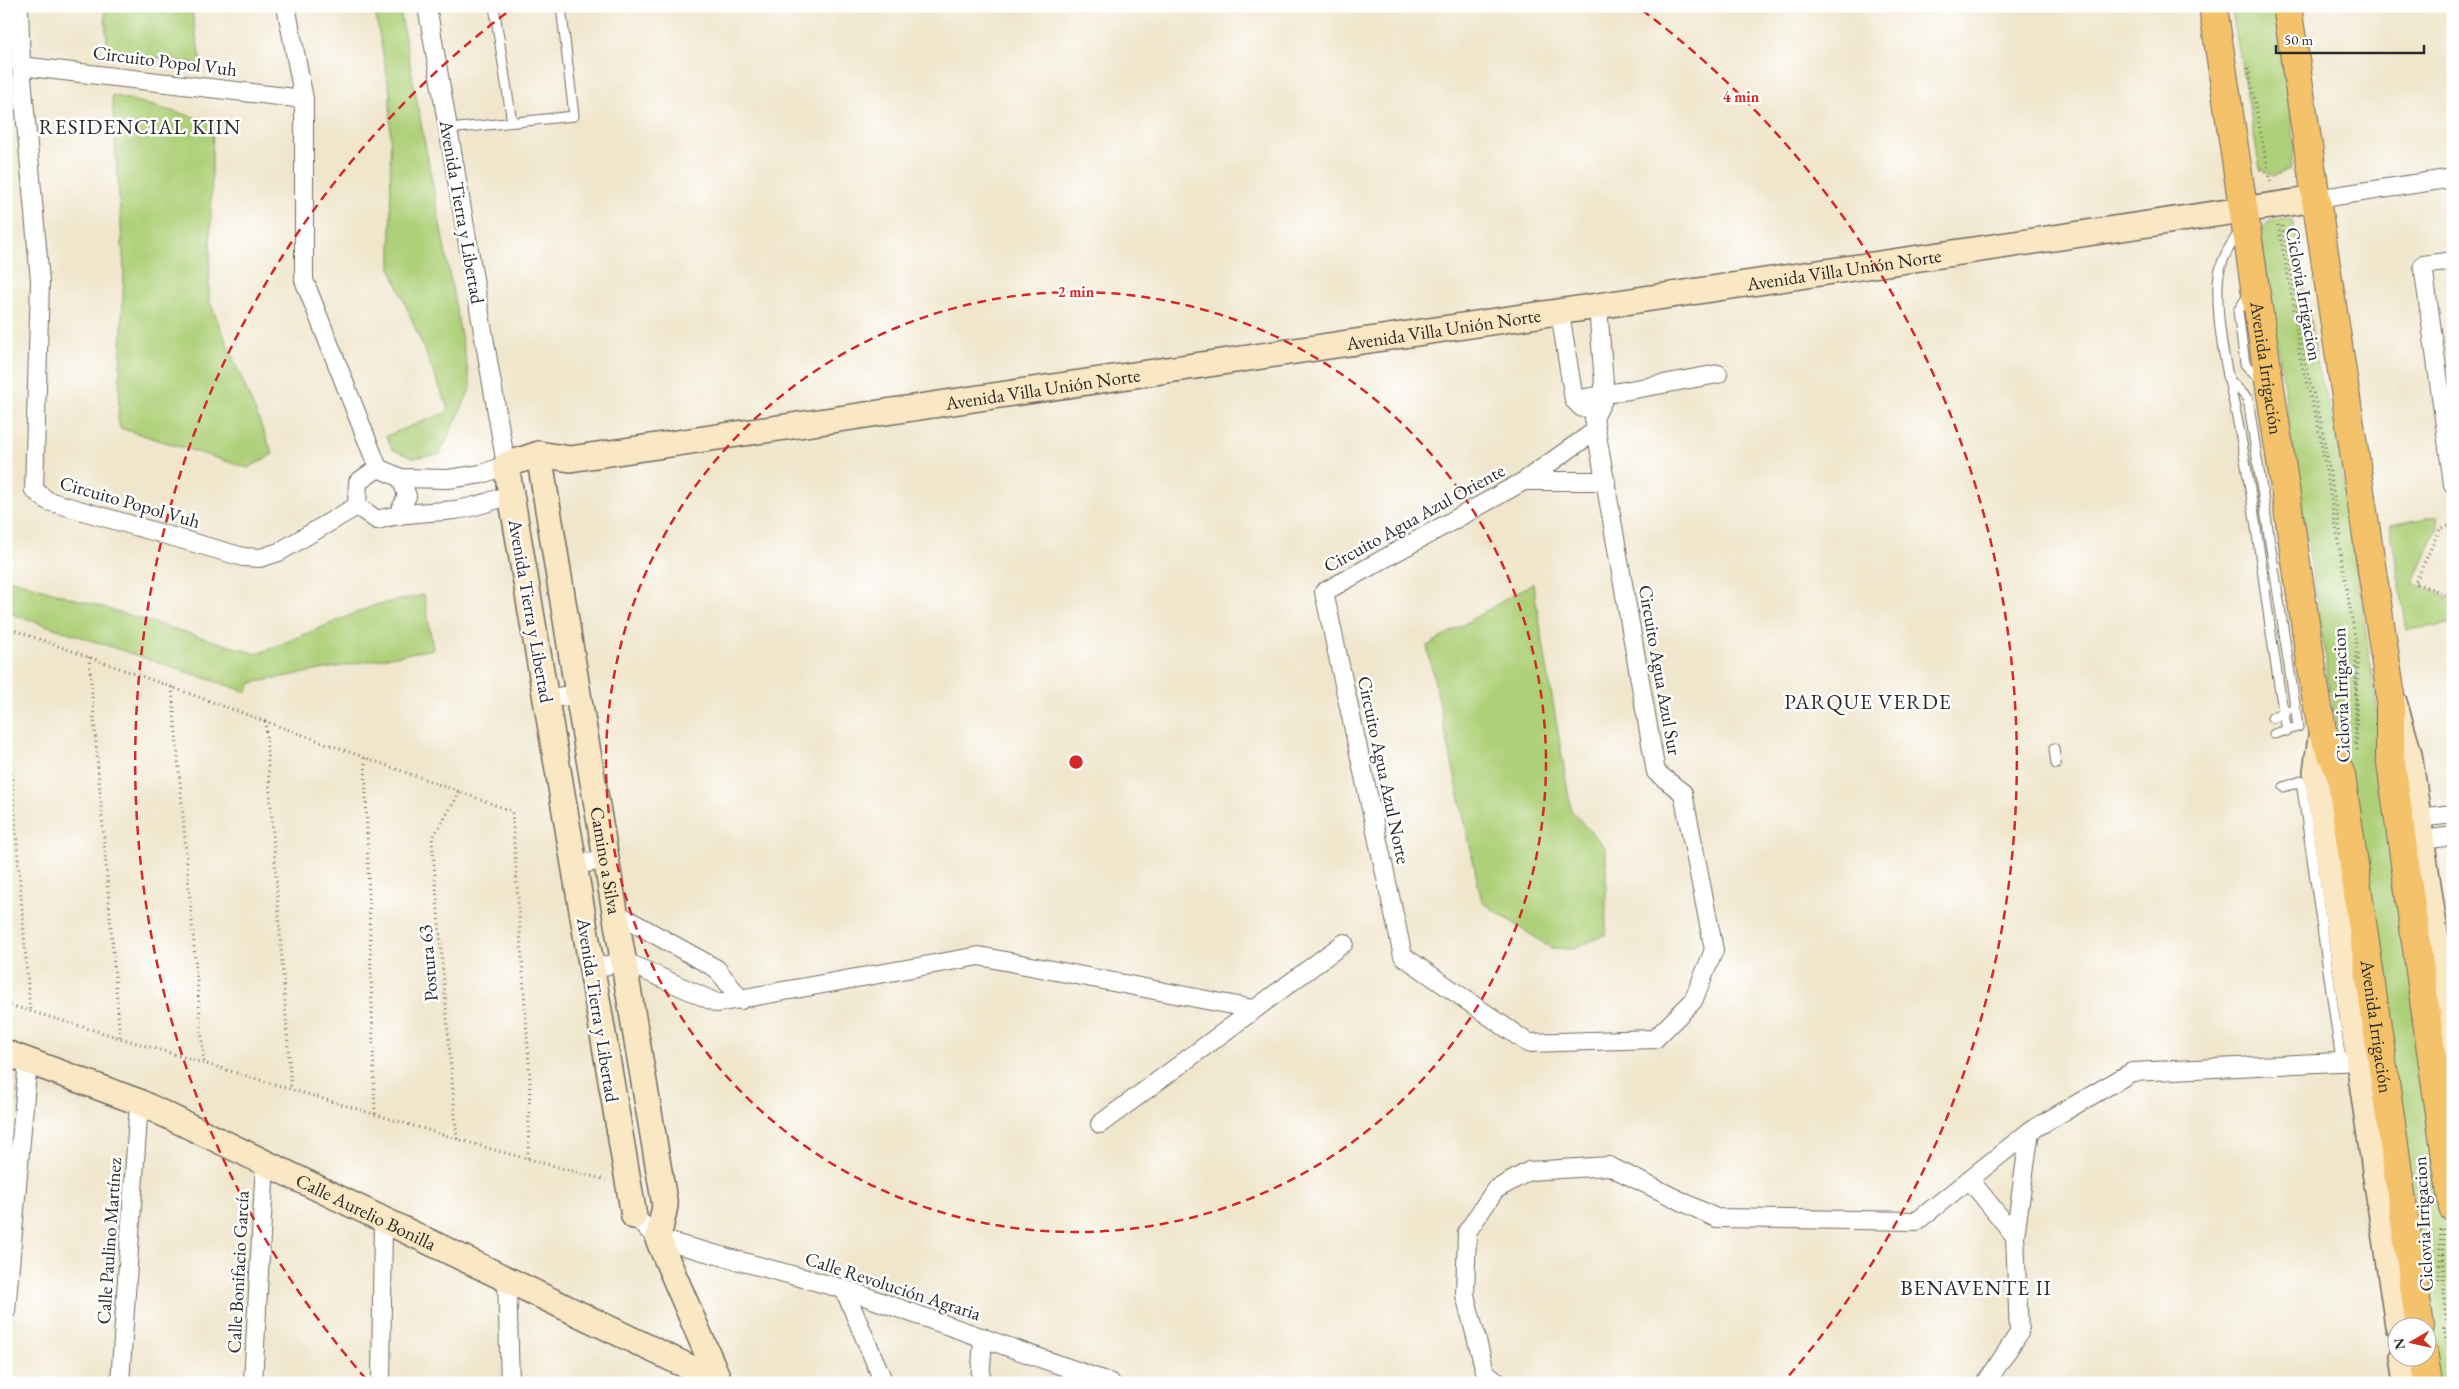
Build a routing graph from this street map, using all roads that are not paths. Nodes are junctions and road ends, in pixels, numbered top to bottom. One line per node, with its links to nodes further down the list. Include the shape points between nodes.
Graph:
1 (19, 6): 8 (street, Circuito Popol Vuh)
2 (286, 6): 9 (street)
3 (427, 6): 11 (street, Avenida Tierra y Libertad)
4 (494, 6): 10 (lane)
5 (561, 6): 10 (lane, via 574,116)
6 (2213, 6): 14 (main road, Avenida Irrigación)
7 (2287, 6): 13 (main road)
8 (21, 66): 9 (street, Circuito Popol Vuh); 33 (street, Circuito Popol Vuh, via 40,281 34,490 48,501 243,557 260,558 279,552)
9 (304, 99): 26 (street, via 304,280)
10 (512, 122): 11 (lane)
11 (448, 128): 25 (street, Avenida Tierra y Libertad)
12 (2453, 178): 13 (street)
13 (2316, 199): 14 (street, Avenida Villa Unión Norte, via 2274,206); 36 (main road)
14 (2244, 217): 16 (street, Avenida Villa Unión Norte); 19 (lane, via 2226,252 2218,283); 42 (main road, Avenida Irrigación)
15 (2453, 261): 31 (street, via 2423,265)
16 (1598, 307): 17 (street, Avenida Villa Unión Norte); 20 (street)
17 (1560, 313): 21 (street); 24 (street, Avenida Villa Unión Norte)
18 (1718, 374): 20 (street)
19 (2227, 377): 39 (lane, via 2248,399); 40 (lane, via 2243,447)
20 (1605, 396): 21 (street); 22 (street)
21 (1574, 400): 22 (street)
22 (1594, 425): 29 (street, Circuito Agua Azul Oriente); 30 (street, Circuito Agua Azul Sur)
23 (539, 454): 24 (street, Avenida Villa Unión Norte); 25 (street, Avenida Villa Unión Norte); 28 (street, Camino a Silva)
24 (570, 459): 28 (street)
25 (506, 464): 27 (street, via 482,474 448,479); 32 (street, Avenida Tierra y Libertad)
26 (378, 468): 27 (street); 33 (street, via 358,482)
27 (401, 478): 34 (street, via 407,496)
28 (545, 481): 32 (street); 37 (street, Camino a Silva)
29 (1524, 481): 30 (street, Circuito Agua Azul Oriente); 35 (street, Circuito Agua Azul Oriente)
30 (1606, 481): 55 (street, Circuito Agua Azul Sur, via 1656,772 1683,793 1714,950 1693,1001 1655,1039 1528,1043)
31 (2453, 484)
32 (511, 494): 34 (street, via 456,510); 38 (street, Avenida Tierra y Libertad)
33 (357, 506): 34 (street, via 376,520)
34 (399, 514)
35 (1324, 592): 55 (street, Circuito Agua Azul Norte)
36 (2390, 690): 49 (street, via 2409,754); 69 (main road, via 2390,756 2447,1167)
37 (578, 694): 38 (street); 51 (street, Camino a Silva)
38 (546, 699): 52 (street, Avenida Tierra y Libertad)
39 (2296, 705): 40 (lane); 43 (lane, via 2298,727)
40 (2283, 712): 41 (lane); 43 (lane)
41 (2272, 718)
42 (2322, 730): 62 (street, Avenida Irrigación, via 2316,771); 77 (main road, Avenida Irrigación, via 2341,775)
43 (2287, 731): 44 (lane)
44 (2274, 734)
45 (2054, 748): 46 (lane)
46 (2056, 764)
47 (2284, 787): 62 (lane, via 2301,781)
48 (2453, 814): 49 (street)
49 (2421, 829): 50 (street); 60 (street)
50 (2453, 836)
51 (606, 859): 52 (street); 53 (street, Camino a Silva)
52 (574, 866): 57 (street, Avenida Tierra y Libertad)
53 (616, 913): 56 (street, Camino a Silva); 58 (street, via 717,969)
54 (1344, 943): 59 (street)
55 (1403, 956)
56 (624, 961): 57 (street); 58 (street, via 717,1003); 72 (street, Camino a Silva, via 665,1206)
57 (592, 969): 68 (street, Avenida Tierra y Libertad)
58 (740, 1000): 59 (street, via 979,956)
59 (1253, 1009): 64 (street)
60 (2453, 1056)
61 (17, 1057): 63 (street, Calle Aurelio Bonilla); 75 (street)
62 (2350, 1061): 65 (street, via 2132,1072); 76 (street, Avenida Irrigación)
63 (139, 1102): 66 (street, Calle Aurelio Bonilla); 82 (street, Calle Paulino Martínez)
64 (1100, 1124)
65 (2030, 1132): 67 (street); 71 (street)
66 (265, 1163): 70 (street, Calle Aurelio Bonilla); 83 (street, Calle Bonifacio García)
67 (1970, 1180): 71 (street); 89 (street, via 1917,1221 1716,1218 1609,1166 1529,1171 1495,1190 1467,1232 1465,1295 1485,1371)
68 (634, 1216): 72 (street)
69 (2447, 1216)
70 (384, 1220): 73 (street, Calle Aurelio Bonilla); 84 (street)
71 (2015, 1236): 90 (street, via 2019,1333)
72 (658, 1239): 74 (street, Calle Revolución Agraria); 81 (street)
73 (507, 1280): 81 (street, Calle Aurelio Bonilla); 85 (street)
74 (844, 1289): 78 (street, Calle Revolución Agraria); 86 (street)
75 (6, 1311)
76 (2396, 1316)
77 (2419, 1316)
78 (983, 1338): 87 (street); 88 (street, Calle Revolución Agraria)
79 (2437, 1360): 92 (main road)
80 (2404, 1366): 91 (street)
81 (720, 1382)
82 (120, 1383)
83 (253, 1383)
84 (380, 1383)
85 (510, 1383)
86 (884, 1383)
87 (980, 1383)
88 (1111, 1383)
89 (1498, 1383)
90 (1986, 1383)
91 (2407, 1383)
92 (2428, 1383)

